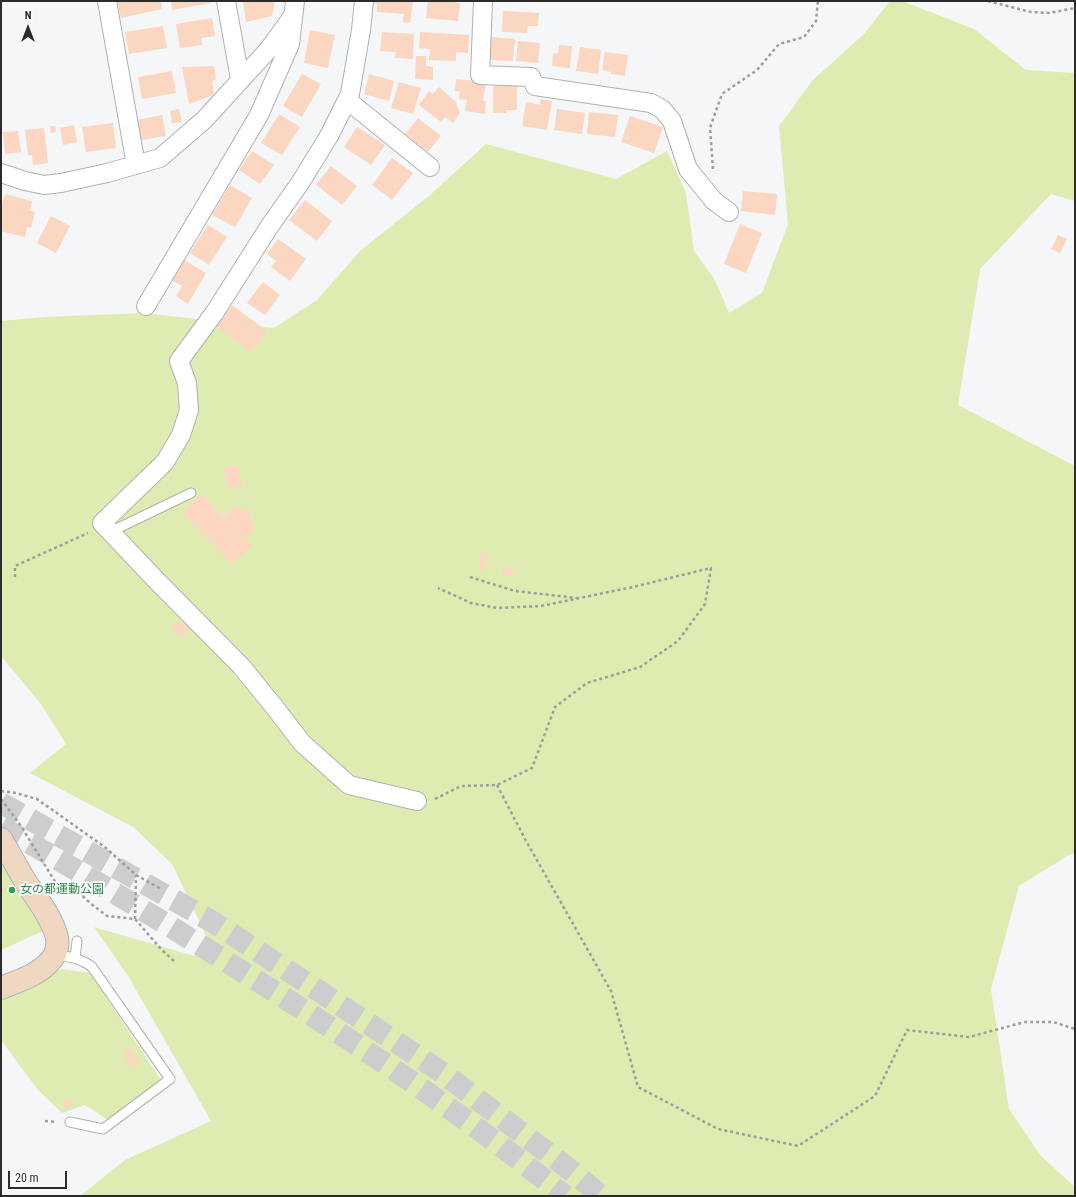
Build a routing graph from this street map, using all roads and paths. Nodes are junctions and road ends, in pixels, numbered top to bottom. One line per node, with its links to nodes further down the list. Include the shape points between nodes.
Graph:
1 (107, 1): 11 (street)
2 (226, 1): 9 (street)
3 (364, 1): 10 (street)
4 (483, 1): 14 (street, via 480,75 531,77 535,86 651,103 662,109 672,121 688,169)
5 (818, 1): 14 (path, via 816,21 804,37 779,44 757,70 722,94 710,128)
6 (988, 1): 7 (path, via 1050,14)
7 (1075, 8)
8 (294, 9): 9 (street, via 269,49); 16 (street, via 290,44 259,115)
9 (240, 79): 11 (street, via 204,120 160,158)
10 (347, 100): 12 (street); 18 (street, via 329,136 300,183 179,362 187,383 189,410 181,435 165,462 102,523)
11 (136, 165): 13 (street, via 44,185)
12 (430, 167)
13 (1, 173)
14 (714, 201): 15 (street)
15 (729, 212)
16 (146, 306)
17 (191, 493): 18 (lane)
18 (107, 529): 19 (path, via 15,566); 26 (street, via 241,666 302,743 349,785)
19 (15, 577)
20 (470, 577): 22 (path, via 515,590)
21 (438, 588): 22 (path, via 471,603 498,608 541,606)
22 (579, 598): 23 (path, via 711,568 705,604 678,641 640,667 587,683 556,706 532,768)
23 (497, 785): 26 (path, via 461,786 437,799); 38 (path, via 611,991 638,1087 718,1129 798,1146 875,1096 907,1030 969,1037 1025,1022 1052,1022)
24 (1, 791): 28 (path, via 37,799 106,848)
25 (1, 799): 29 (path, via 21,826)
26 (417, 801)
27 (1, 839): 34 (street, via 47,913 56,935 57,947)
28 (136, 875): 30 (path); 32 (path)
29 (57, 885): 31 (path); 32 (path, via 73,887 107,916)
30 (161, 889)
31 (63, 898)
32 (135, 919): 36 (path)
33 (77, 941): 35 (lane)
34 (54, 954): 35 (lane); 37 (street, via 53,959 44,968)
35 (75, 958): 39 (lane, via 92,967 170,1079 103,1129)
36 (176, 963)
37 (1, 988)
38 (1075, 1029)
39 (70, 1122)

